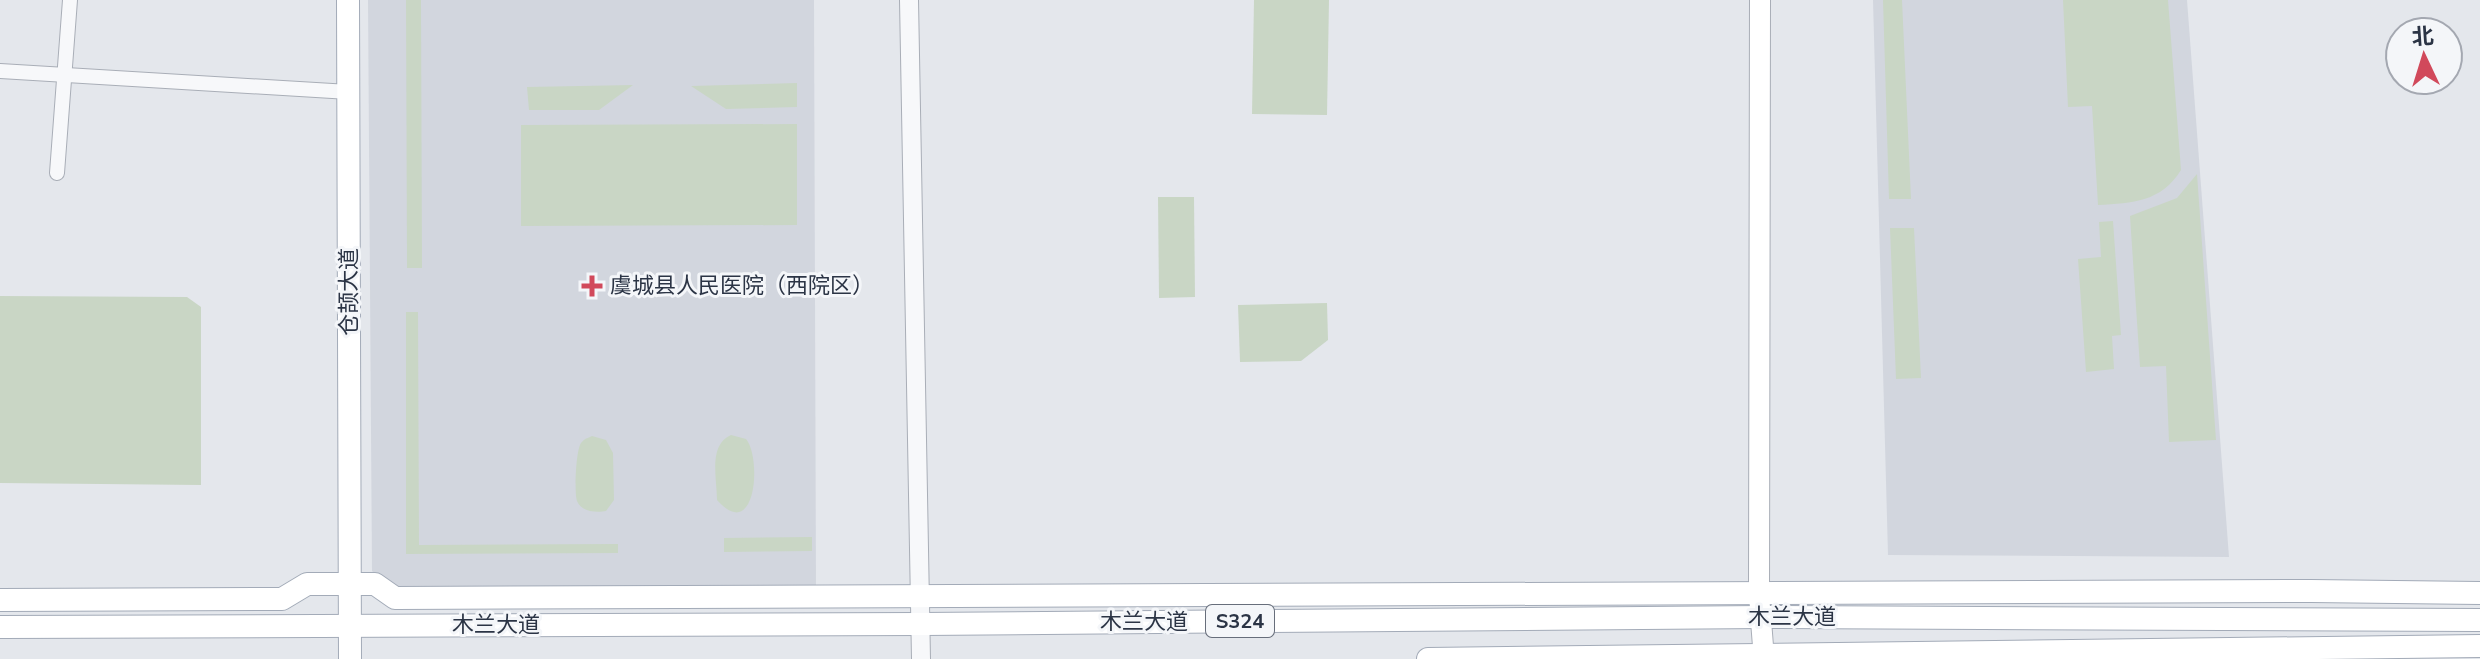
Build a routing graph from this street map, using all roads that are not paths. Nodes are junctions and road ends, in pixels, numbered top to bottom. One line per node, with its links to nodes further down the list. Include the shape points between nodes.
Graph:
1 (70, 0): 7 (street)
2 (338, 0): 8 (main road, 仓颉大道)
3 (348, 0): 8 (main road, 仓颉大道)
4 (909, 0): 12 (street)
5 (1760, 0): 14 (main road)
6 (0, 71): 7 (street)
7 (64, 75): 8 (street); 9 (street)
8 (343, 92): 10 (main road, 仓颉大道)
9 (57, 173)
10 (344, 584): 12 (main road, via 375,584 395,598); 13 (main road, via 307,584 282,599); 17 (main road, 仓颉大道)
11 (2480, 593): 14 (main road, via 2295,591)
12 (921, 595): 14 (main road); 16 (street)
13 (0, 600)
14 (1760, 606): 15 (main road, 木兰大道 / S324); 16 (main road, 木兰大道 / S324); 20 (main road)
15 (2480, 620)
16 (922, 624): 17 (main road, 木兰大道 / S324); 23 (street)
17 (344, 625): 18 (main road, 木兰大道 / S324); 21 (main road); 22 (main road)
18 (0, 627)
19 (2480, 646): 20 (main road, 木兰大道)
20 (1764, 657): 24 (main road, 木兰大道)
21 (337, 659)
22 (350, 659)
23 (921, 659)
24 (1428, 659)

